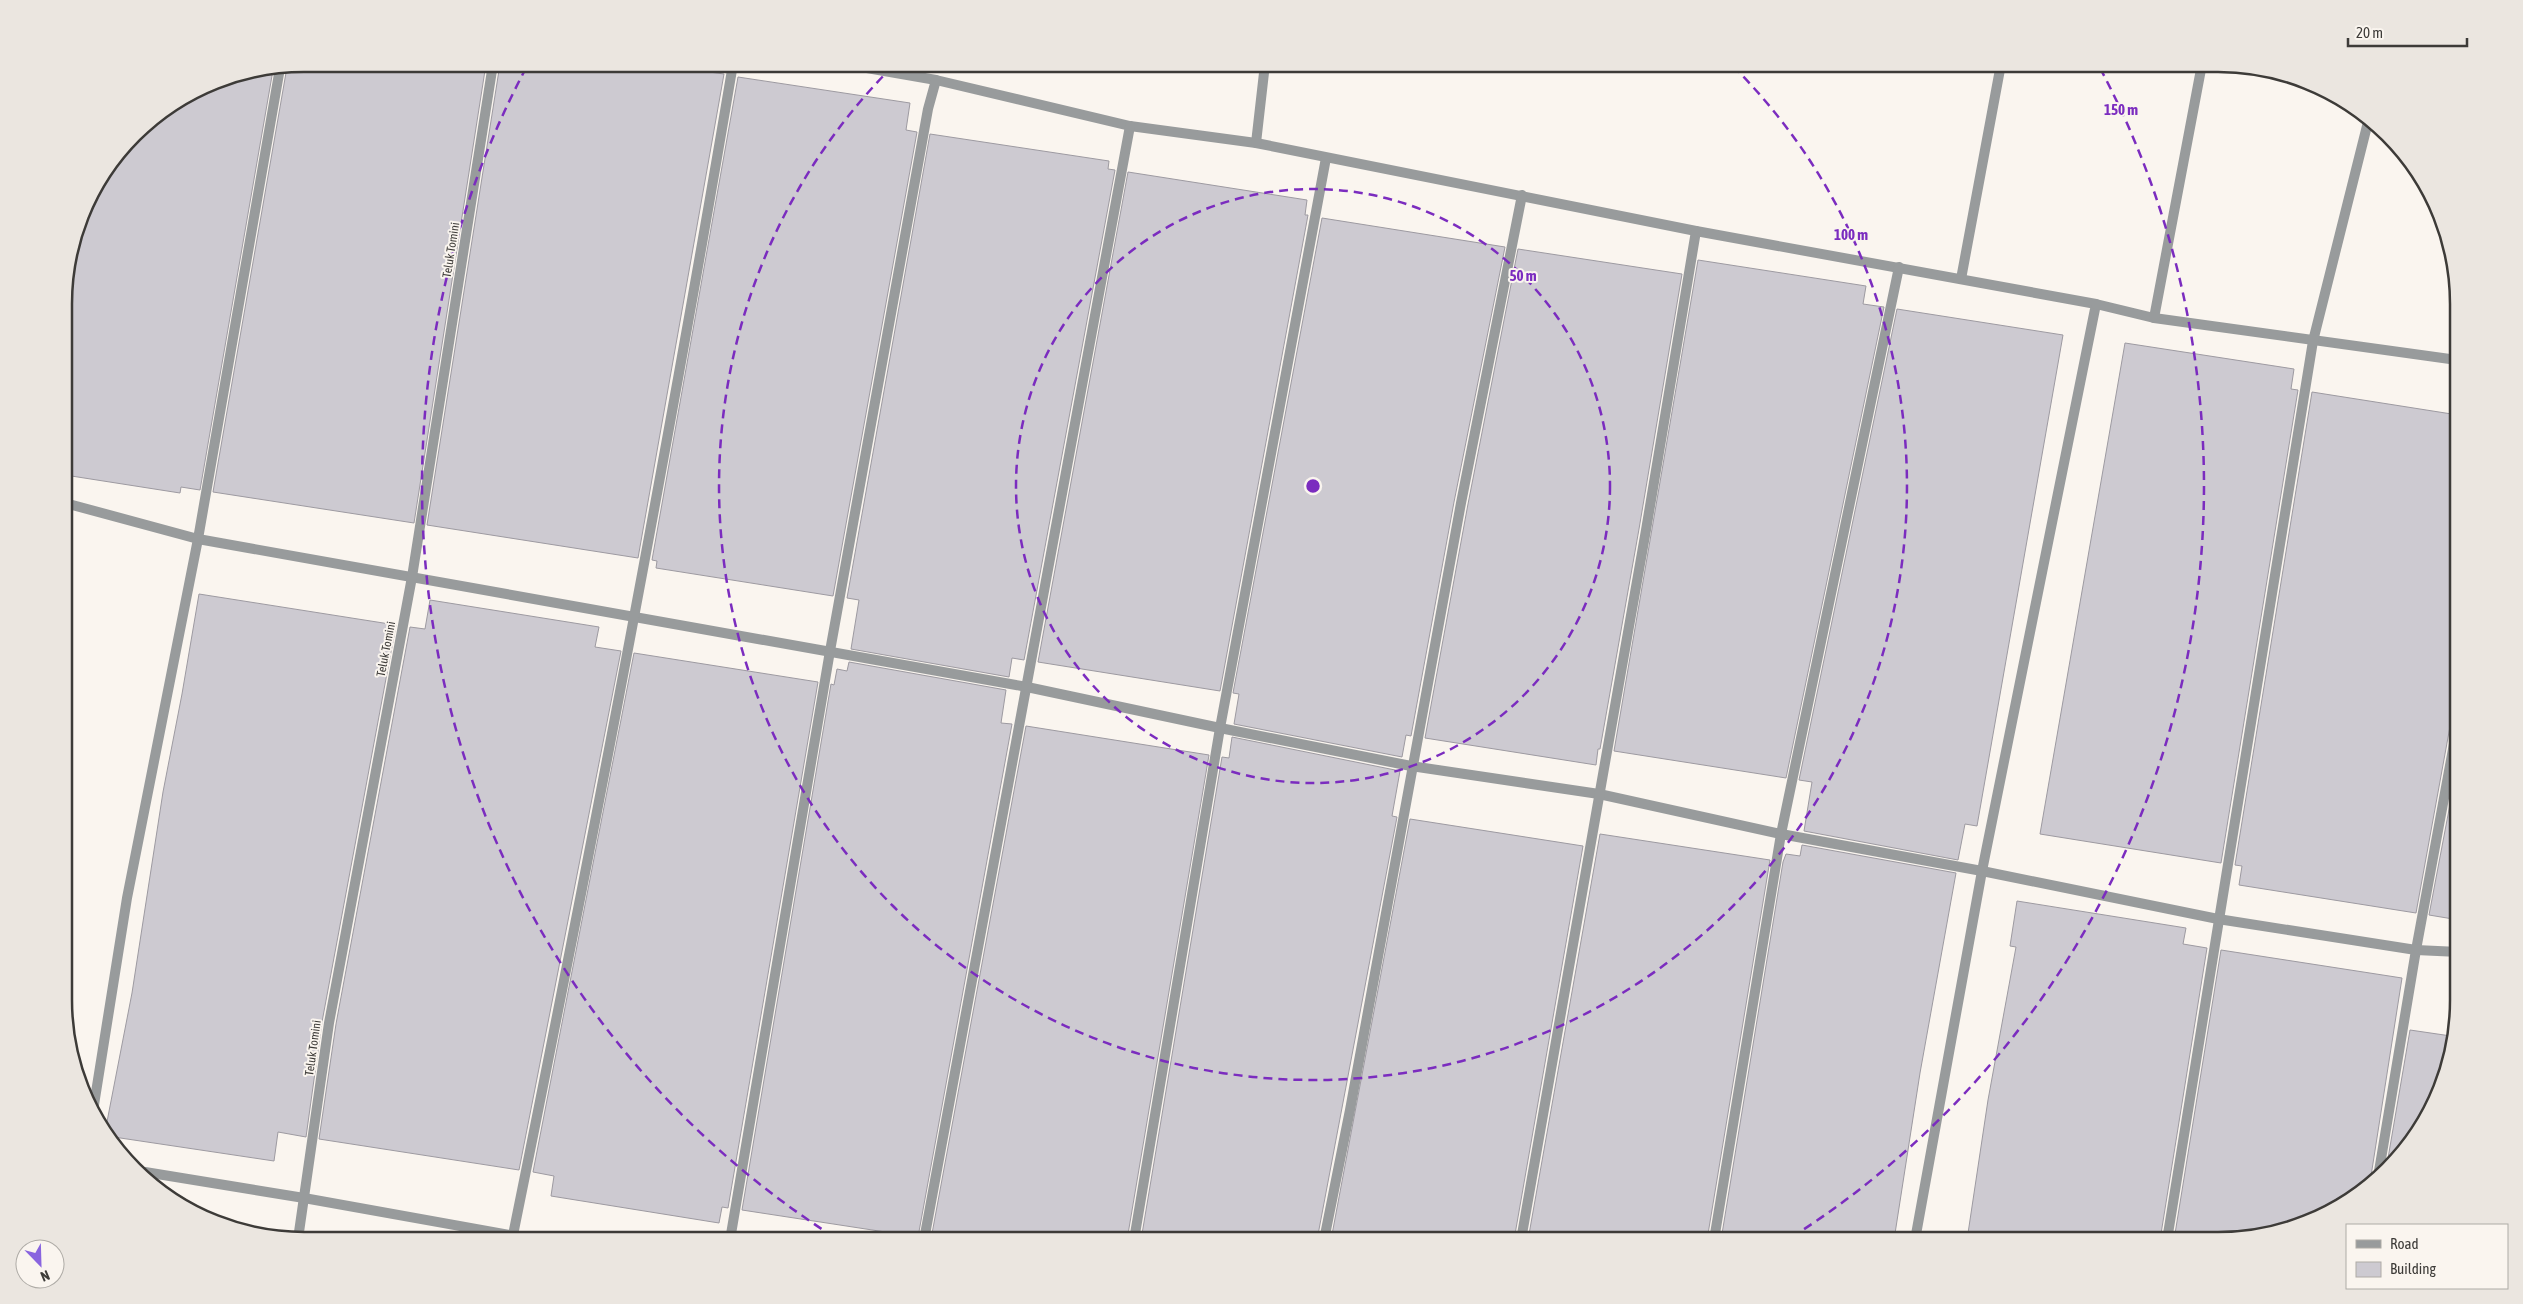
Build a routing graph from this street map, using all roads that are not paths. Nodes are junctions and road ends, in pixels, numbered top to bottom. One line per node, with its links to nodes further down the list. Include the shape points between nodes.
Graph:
1 (492, 73): 23 (street, Teluk Tomini)
2 (731, 73): 24 (street)
3 (896, 73): 8 (street)
4 (1264, 73): 11 (street)
5 (1999, 73): 16 (street)
6 (2200, 73): 18 (street)
7 (279, 74): 22 (street)
8 (936, 80): 9 (street); 25 (street, via 928,109)
9 (1130, 126): 11 (street); 26 (street)
10 (2367, 126): 19 (street)
11 (1256, 143): 12 (street)
12 (1326, 158): 13 (street); 27 (street)
13 (1522, 195): 14 (street); 29 (street)
14 (1696, 231): 15 (street); 30 (street)
15 (1899, 267): 16 (street); 31 (street)
16 (1961, 279): 17 (street)
17 (2096, 304): 18 (street); 32 (street)
18 (2154, 318): 19 (street)
19 (2312, 341): 20 (street); 33 (street)
20 (2450, 359)
21 (72, 505): 22 (street)
22 (198, 539): 23 (street); 36 (street, via 127,898)
23 (412, 577): 24 (street); 39 (street, Teluk Tomini, via 331,1014)
24 (634, 617): 25 (street); 42 (street)
25 (830, 651): 26 (street); 43 (street)
26 (1027, 687): 27 (street); 44 (street)
27 (1220, 728): 29 (street); 45 (street)
28 (2450, 765): 34 (street)
29 (1411, 766): 30 (street); 46 (street)
30 (1599, 794): 31 (street); 47 (street)
31 (1781, 834): 32 (street); 48 (street)
32 (1982, 871): 33 (street); 49 (street)
33 (2218, 919): 34 (street); 50 (street)
34 (2416, 950): 35 (street); 37 (street)
35 (2450, 952)
36 (95, 1099)
37 (2380, 1167)
38 (150, 1173): 39 (street)
39 (304, 1198): 40 (street, Teluk Tomini); 41 (street)
40 (299, 1232)
41 (497, 1232)
42 (515, 1232)
43 (731, 1232)
44 (925, 1232)
45 (1135, 1232)
46 (1326, 1232)
47 (1522, 1232)
48 (1715, 1232)
49 (1916, 1232)
50 (2168, 1232)

